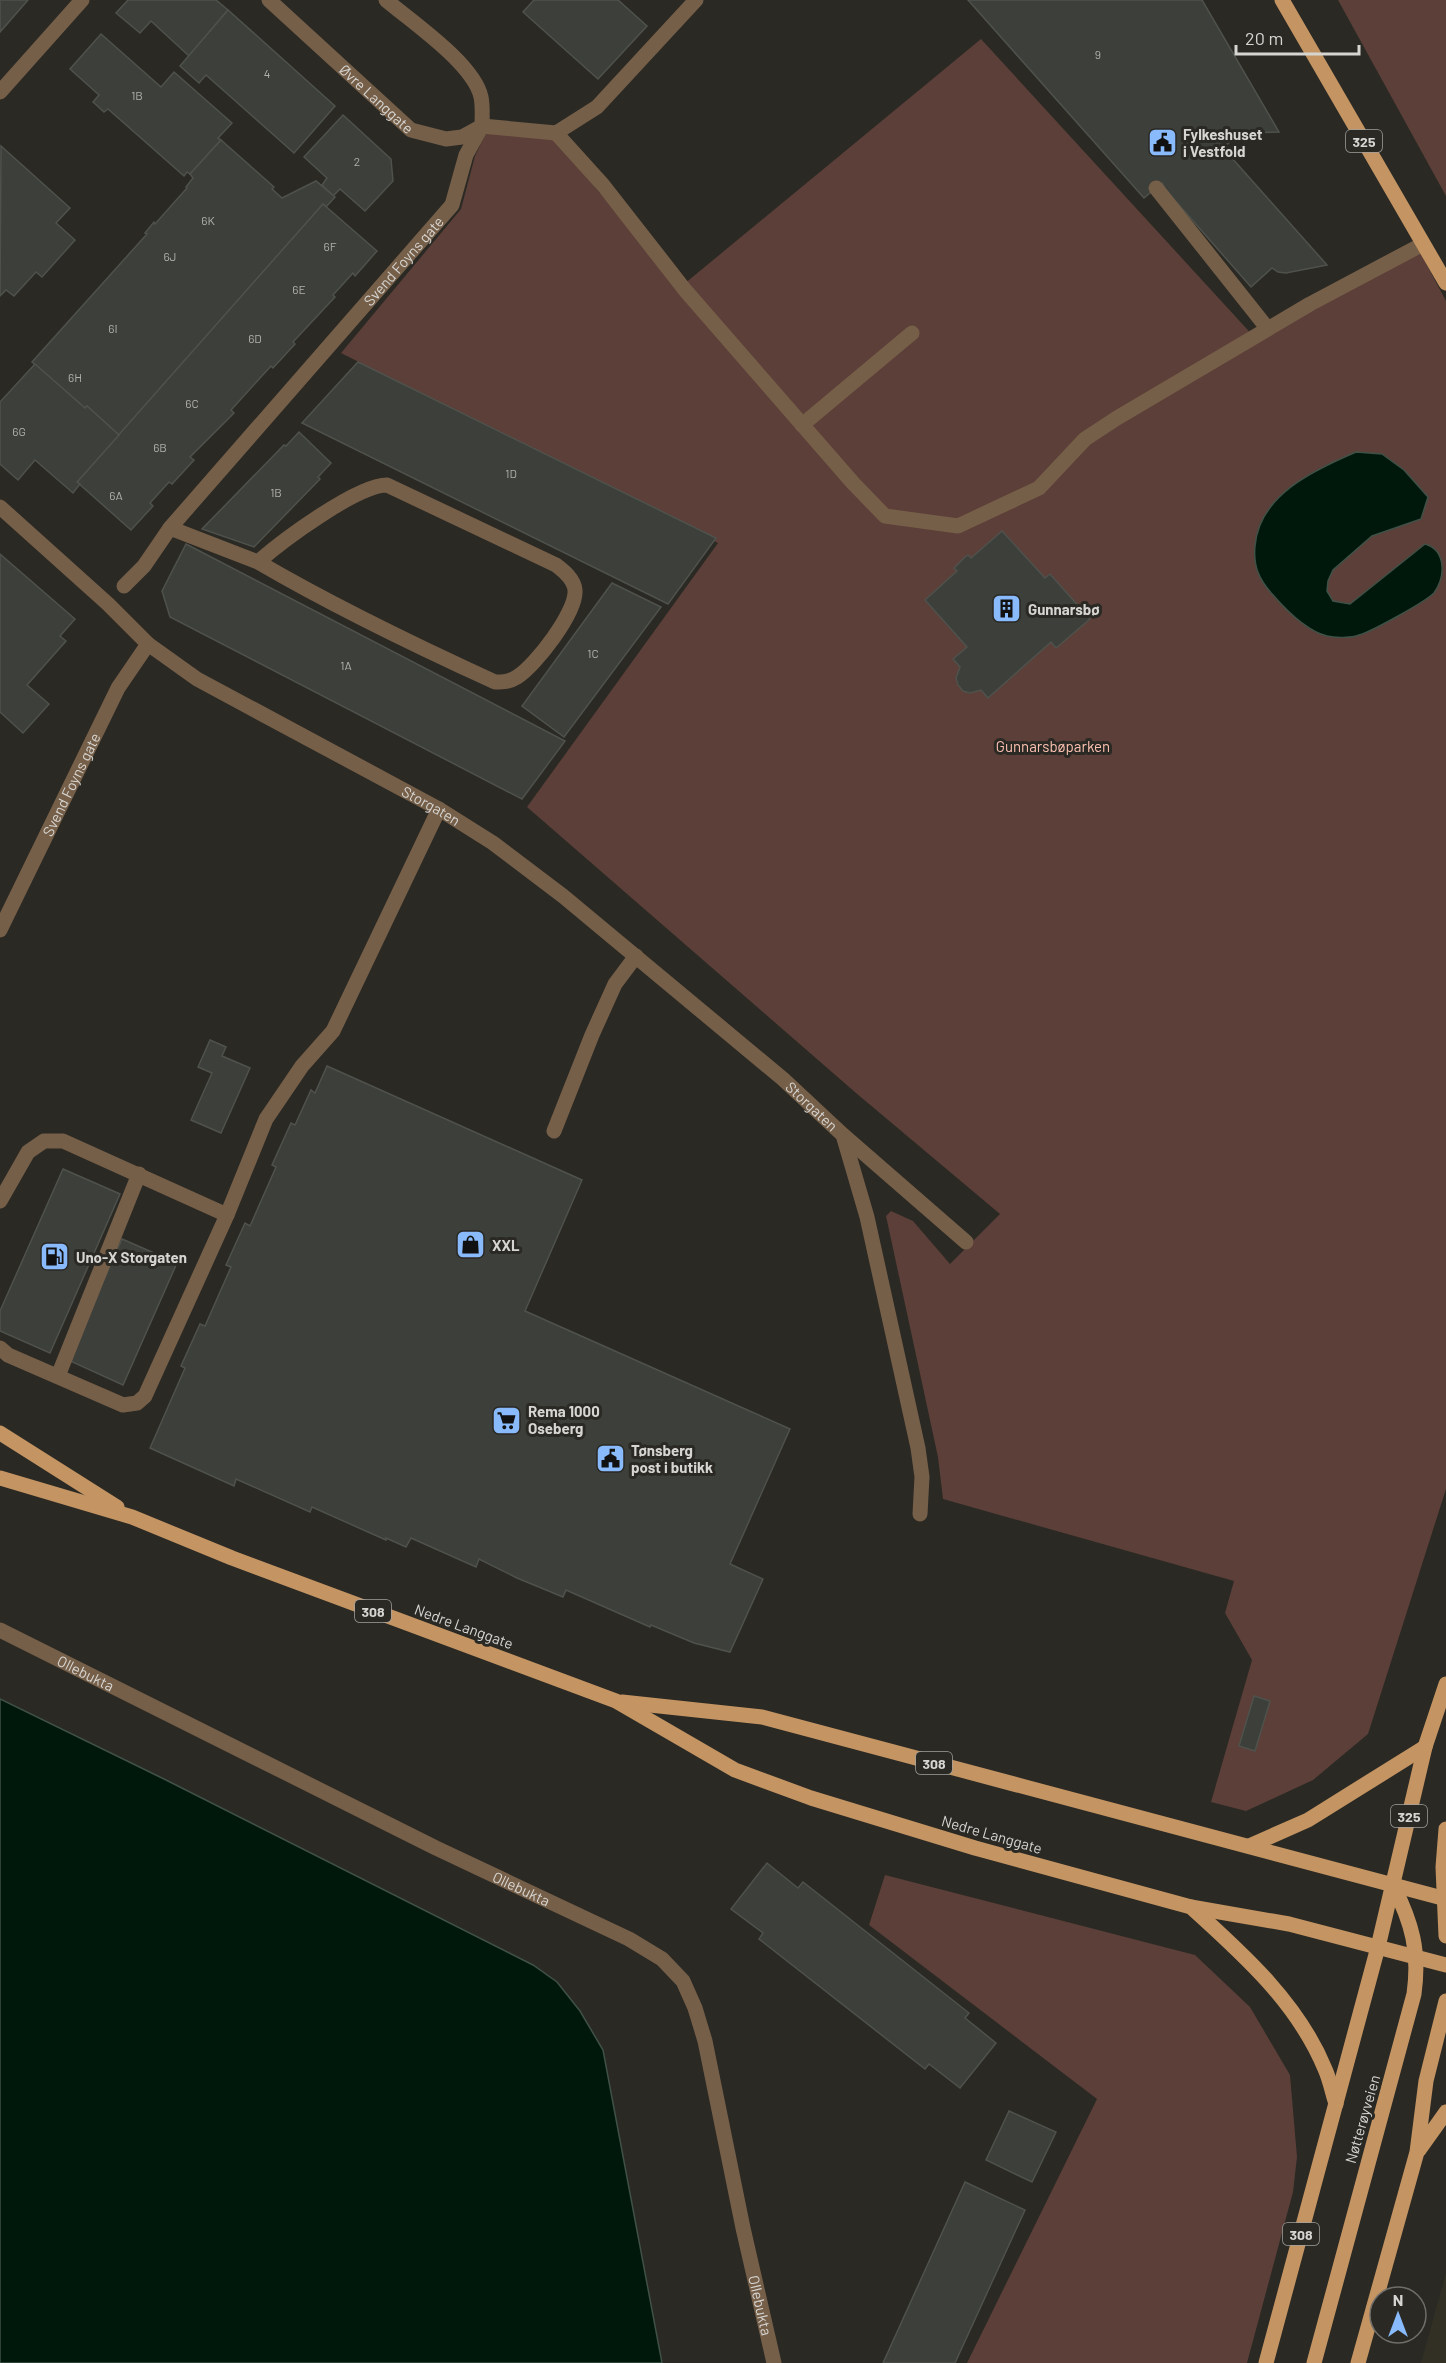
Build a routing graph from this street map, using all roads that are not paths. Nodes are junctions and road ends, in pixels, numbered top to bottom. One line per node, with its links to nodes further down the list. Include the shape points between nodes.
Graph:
1 (82, 0): 6 (street)
2 (268, 0): 7 (street, Øvre Langgate, via 411,130 446,139 462,137)
3 (386, 0): 7 (street, via 469,73 481,96)
4 (696, 0): 8 (street, via 597,107)
5 (1282, 0): 10 (main road, 325)
6 (0, 92)
7 (482, 126): 8 (street); 16 (street, Svend Foyns gate, via 466,155 452,205)
8 (556, 133): 14 (street)
9 (1156, 188): 12 (street)
10 (1423, 244): 11 (main road, 325); 12 (street)
11 (1446, 283)
12 (1268, 329): 14 (street, via 1085,439 1039,488 958,526 885,516)
13 (912, 333): 14 (street)
14 (802, 425)
15 (0, 507): 19 (street, Storgaten)
16 (170, 528): 17 (street); 18 (street, Svend Foyns gate, via 144,566)
17 (258, 562): 17 (street, via 285,539 361,492 387,485 556,565 569,576 575,589 565,621 538,657 517,677 495,682 331,604)
18 (124, 586)
19 (148, 644): 20 (street, Storgaten, via 197,679); 21 (street, Svend Foyns gate, via 118,688)
20 (439, 809): 22 (street, Storgaten, via 502,850); 27 (street, via 333,1031 302,1066 266,1119)
21 (0, 930)
22 (636, 956): 23 (street, via 615,984); 24 (street, Storgaten, via 783,1079)
23 (554, 1131)
24 (843, 1135): 28 (street, Storgaten); 33 (street, Storgaten, via 867,1217 918,1448 922,1477)
25 (138, 1174): 26 (street, via 63,1141 44,1141 28,1152); 27 (street); 30 (street)
26 (0, 1201)
27 (227, 1215): 30 (street, via 145,1396 137,1403 123,1405)
28 (966, 1242)
29 (0, 1348): 30 (street)
30 (58, 1376)
31 (0, 1433): 34 (main road, Nedre Langgate / 308)
32 (0, 1478): 34 (main road, Nedre Langgate / 308)
33 (920, 1514)
34 (132, 1517): 37 (main road, Nedre Langgate / 308)
35 (0, 1630): 52 (street, Ollebukta, via 662,1959 683,1981 705,2041)
36 (1446, 1684): 38 (main road, 325)
37 (616, 1701): 40 (main road, Nedre Langgate / 308, via 762,1717); 43 (main road, Nedre Langgate / 308, via 735,1770 892,1824)
38 (1425, 1748): 40 (main road, via 1308,1820); 41 (main road, 325)
39 (1446, 1829): 42 (main road, 325)
40 (1249, 1846): 41 (main road, Nedre Langgate / 308)
41 (1393, 1885): 42 (main road, Nedre Langgate); 45 (main road, 325); 46 (main road, Nøtterøyveien, via 1407,1912)
42 (1444, 1899): 44 (main road, 325)
43 (1191, 1907): 45 (main road, Nedre Langgate / 308, via 1282,1922); 49 (main road, 308, via 1261,1972 1286,2004 1325,2069)
44 (1446, 1936)
45 (1378, 1947): 46 (main road, Nedre Langgate); 49 (main road, Nøtterøyveien / 308)
46 (1417, 1957): 47 (main road, Nedre Langgate); 54 (main road, Nøtterøyveien, via 1405,2033)
47 (1446, 1965)
48 (1446, 2001): 51 (main road, via 1426,2081)
49 (1336, 2104): 53 (main road, Nøtterøyveien / 308)
50 (1446, 2112): 51 (main road)
51 (1417, 2152): 55 (main road)
52 (774, 2363)
53 (1266, 2363)
54 (1314, 2363)
55 (1358, 2363)

